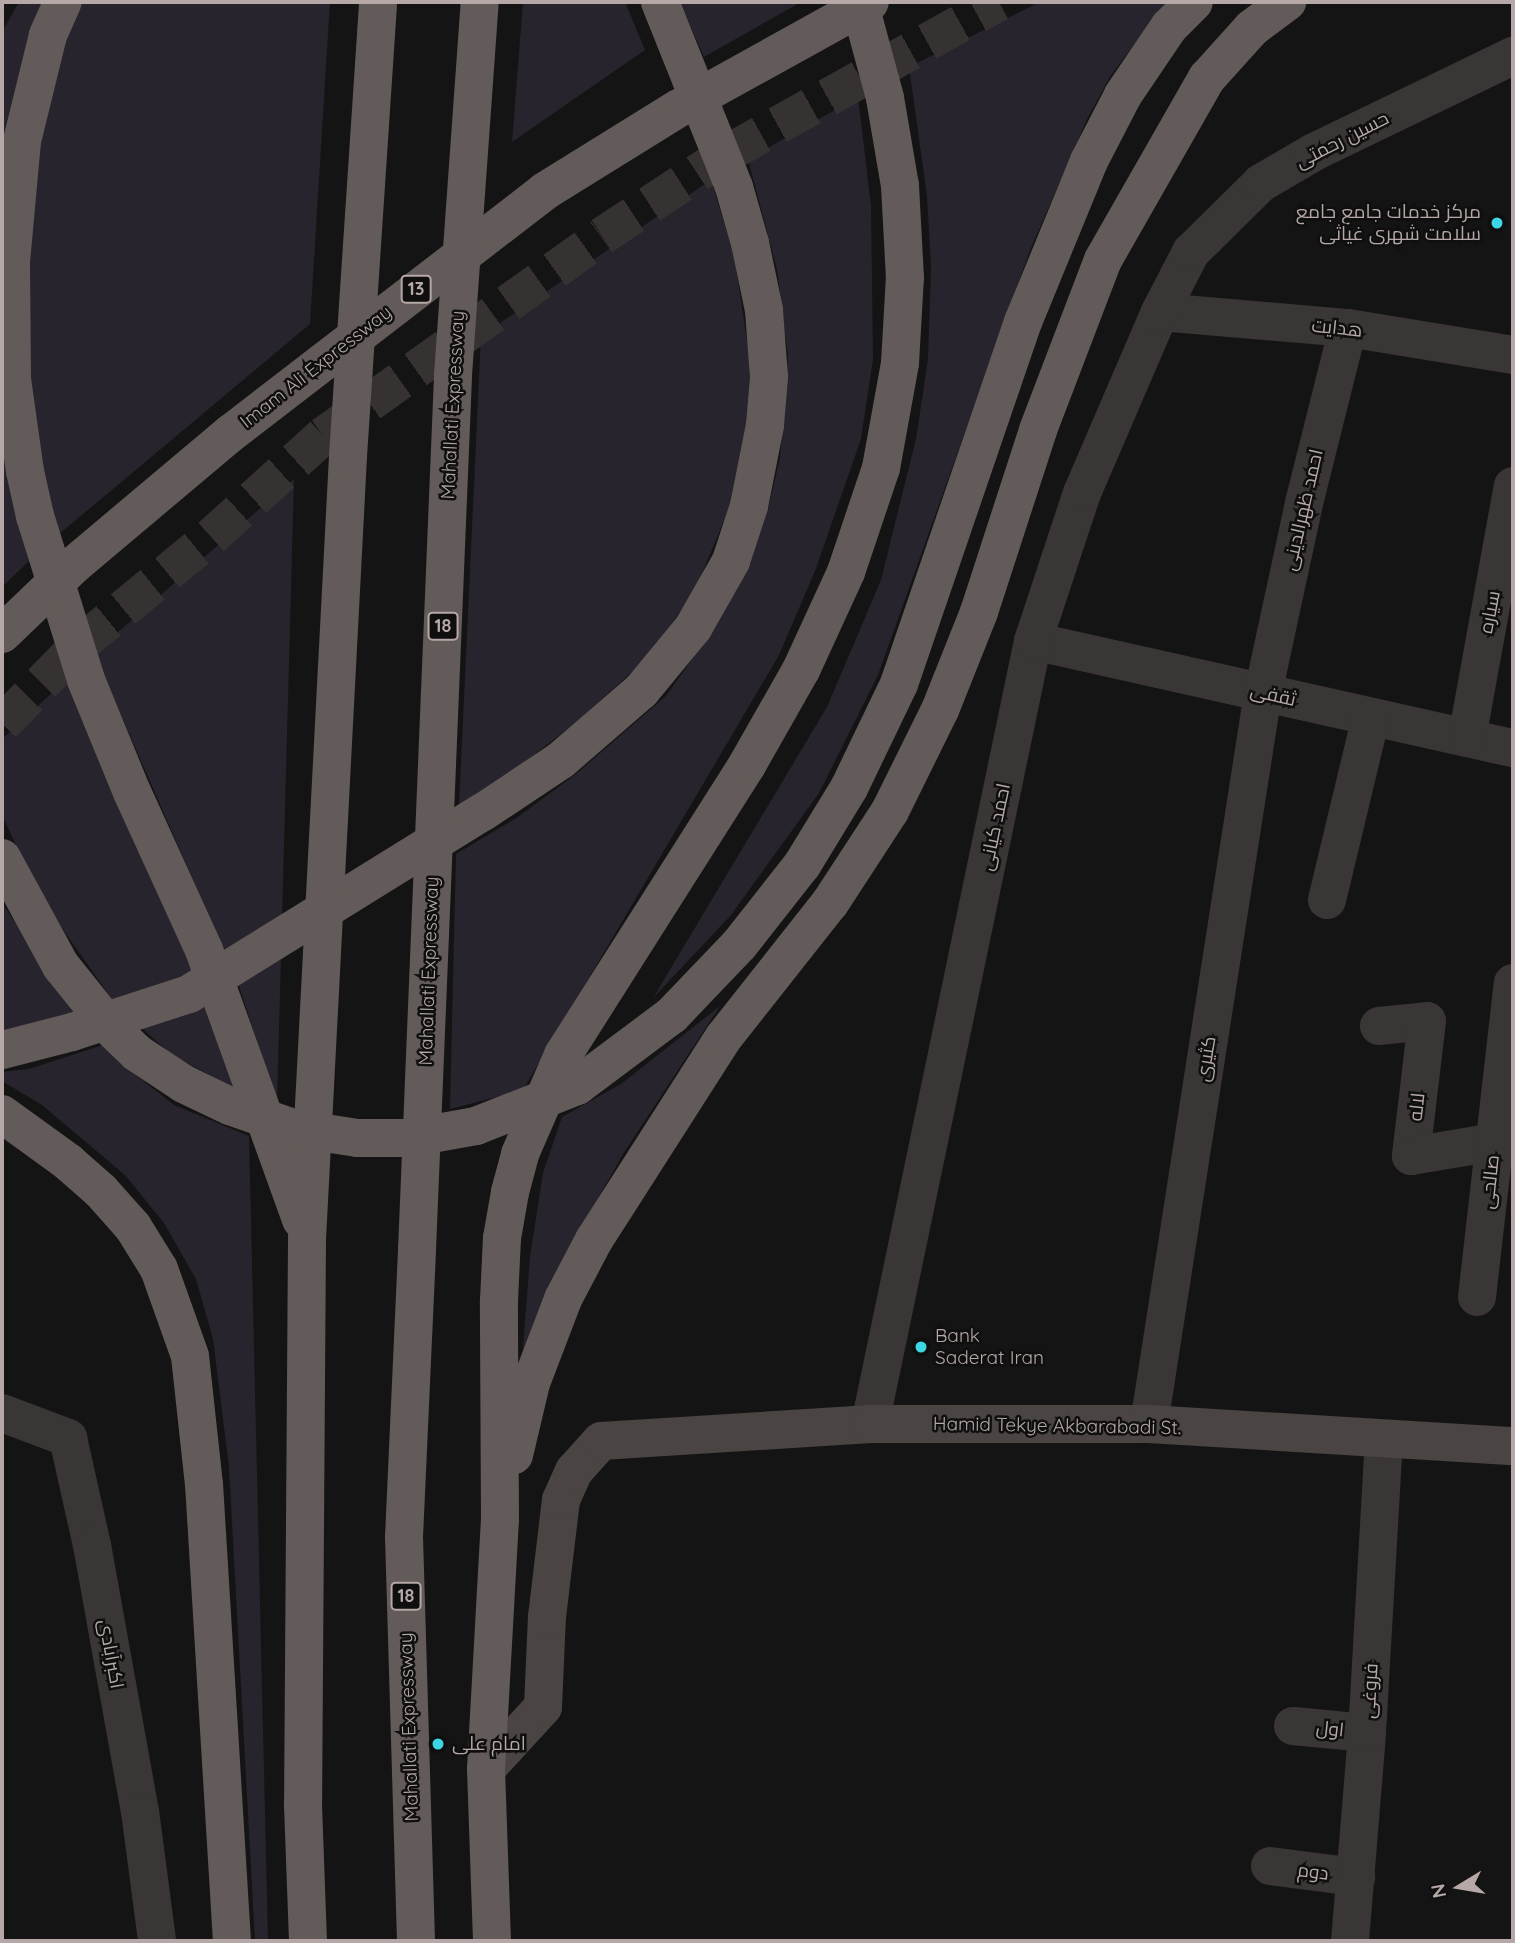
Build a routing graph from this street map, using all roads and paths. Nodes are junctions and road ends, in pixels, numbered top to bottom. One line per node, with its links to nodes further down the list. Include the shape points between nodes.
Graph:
1 (63, 2): 29 (highway, bridge, via 48,35 22,141 11,261 12,379 25,471 86,680 204,950)
2 (378, 2): 29 (highway, bridge, via 348,456)
3 (480, 2): 46 (highway, Mahallati Expressway / 18, bridge, via 453,388 404,1537)
4 (660, 2): 25 (highway, bridge, via 734,187 764,310 769,377 759,467 749,506 731,561 693,628 641,691 602,728 506,797 189,994)
5 (859, 2): 37 (highway, bridge, via 885,98 900,186 905,277 900,363 881,468 846,572 801,670 747,765 563,1055 520,1154 502,1238)
6 (870, 2): 15 (highway, Imam Ali Expressway / 13, bridge, via 679,108 545,191 231,433 74,565)
7 (1194, 2): 21 (highway, bridge, via 1161,38 1123,95 1089,161 1023,322 900,684 849,788 802,865 739,945 672,1015 577,1086 476,1126 409,1138 357,1138 293,1128 230,1106 164,1072 110,1027 61,966)
8 (1287, 2): 37 (highway, via 1252,28 1207,78 1103,260 1038,429 974,624 940,710 890,811 830,903 724,1037 600,1228 569,1287 531,1383)
9 (1513, 56): 10 (street, حسین رحمتی, via 1314,152 1261,183)
10 (1191, 252): 11 (street, احمد کیانی)
11 (1160, 312): 12 (street, هدایت); 16 (street, احمد کیانی, via 1082,493)
12 (1348, 328): 13 (street, هدایت); 17 (street, احمد ظهرالدینی)
13 (1513, 355)
14 (1513, 486): 19 (street, سیاره)
15 (2, 634)
16 (1033, 641): 17 (street, ثقفی); 33 (street, احمد کیانی)
17 (1263, 693): 18 (street, ثقفی); 34 (street, کثیری)
18 (1371, 717): 19 (street, ثقفی); 22 (street)
19 (1466, 738): 20 (street, ثقفی)
20 (1513, 748)
21 (2, 858)
22 (1328, 900)
23 (1513, 993): 26 (street, صالحی)
24 (1379, 1026): 28 (street, لاله, via 1427,1021 1411,1156)
25 (2, 1050)
26 (1506, 1101): 28 (street, صالحی)
27 (2, 1114): 44 (highway, via 68,1162 133,1227 159,1269 190,1356 204,1484)
28 (1495, 1142): 30 (street, صالحی)
29 (307, 1239): 45 (highway, via 303,1805)
30 (1498, 1246): 31 (street, صالحی)
31 (1477, 1297)
32 (2, 1413): 43 (street, اکبرآبادی, via 68,1438 138,1798)
33 (870, 1424): 34 (main road, Hamid Tekye Akbarabadi St.); 40 (main road, Hamid Tekye Akbarabadi St., via 601,1441 574,1471 561,1500 547,1617 543,1707)
34 (1149, 1424): 35 (main road, Hamid Tekye Akbarabadi St.)
35 (1384, 1440): 36 (main road, Hamid Tekye Akbarabadi St.); 39 (street, فروغی)
36 (1513, 1446)
37 (499, 1519): 40 (highway)
38 (1293, 1726): 39 (street, اول)
39 (1367, 1733): 42 (street, فروغی)
40 (486, 1769): 47 (highway)
41 (1270, 1866): 42 (street, دوم)
42 (1356, 1878): 48 (street, فروغی)
43 (157, 1941)
44 (232, 1941)
45 (308, 1941)
46 (416, 1941)
47 (492, 1941)
48 (1350, 1941)

